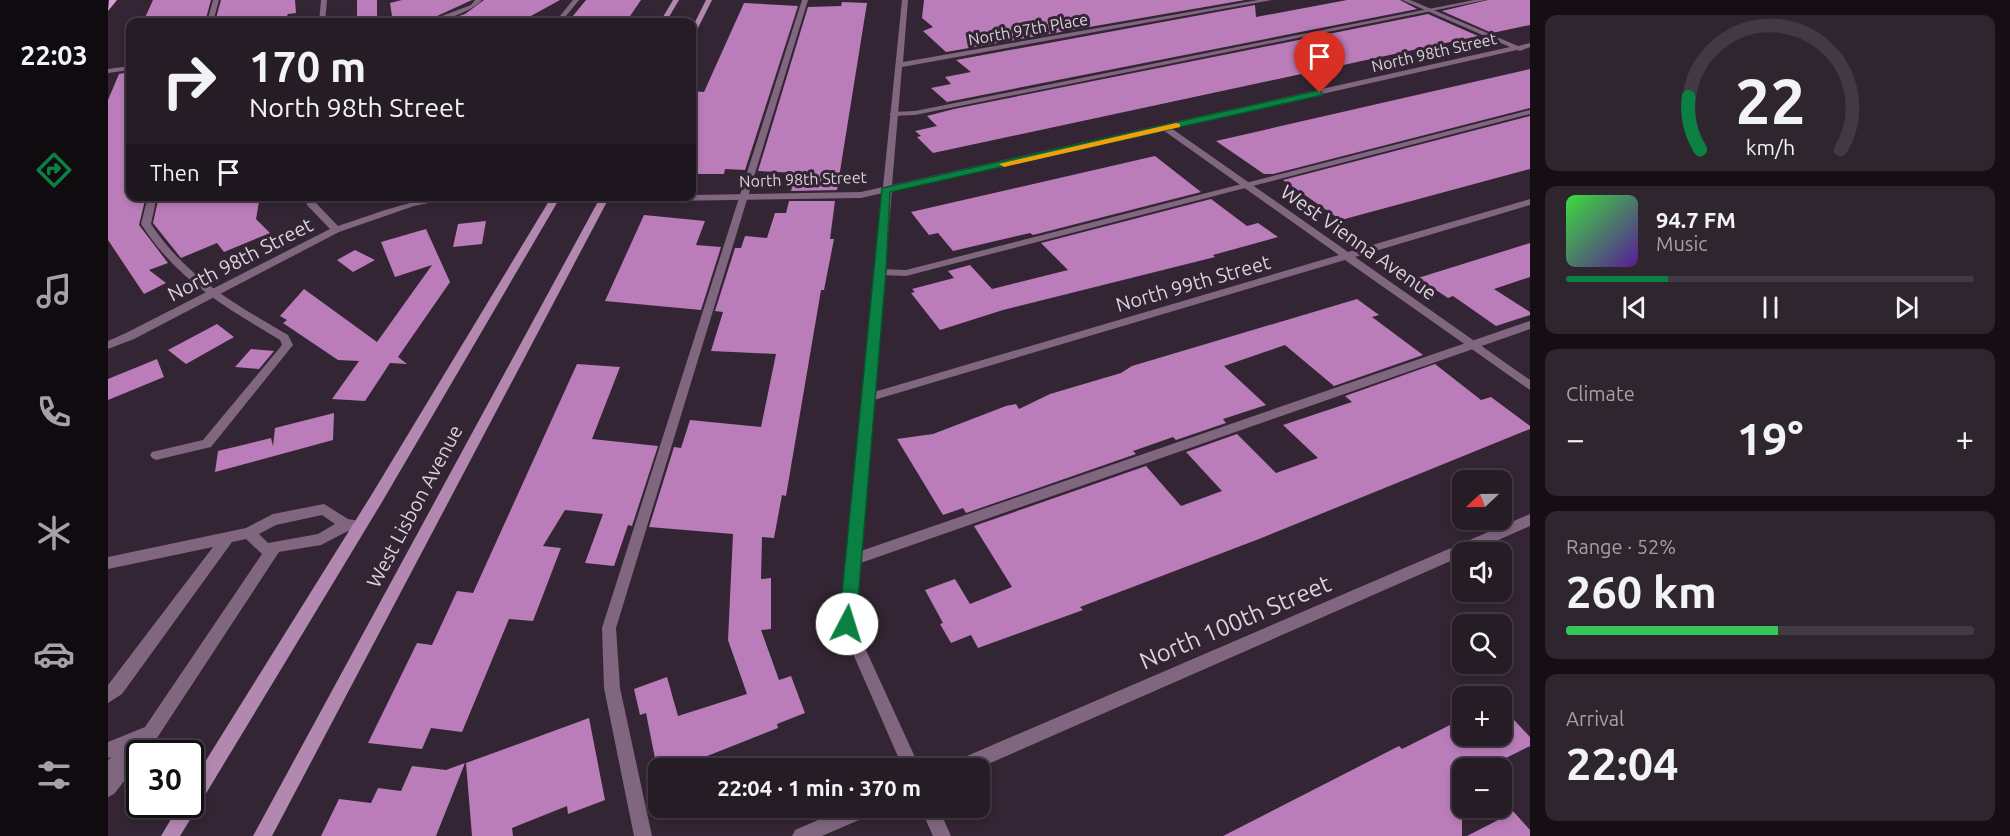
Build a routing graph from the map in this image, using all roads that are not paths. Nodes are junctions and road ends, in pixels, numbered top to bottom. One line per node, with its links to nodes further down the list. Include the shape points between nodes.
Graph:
1 (113, 0): 13 (main road)
2 (216, 0): 15 (street)
3 (324, 0): 16 (street)
4 (479, 0): 17 (street)
5 (576, 0): 18 (street)
6 (676, 0): 19 (main road)
7 (709, 0): 20 (main road)
8 (805, 0): 32 (street)
9 (905, 0): 24 (street)
10 (1269, 0): 24 (street, North 97th Place)
11 (1405, 0): 14 (street)
12 (1483, 0): 14 (street)
13 (108, 9)
14 (1430, 11): 22 (street); 28 (street, via 915,113)
15 (211, 18)
16 (322, 18)
17 (440, 18)
18 (561, 18)
19 (665, 18)
20 (696, 26)
21 (1530, 45): 22 (street, North 98th Street)
22 (1518, 48): 23 (street); 29 (street, North 98th Street)
23 (1530, 53)
24 (899, 65): 28 (street)
25 (126, 69): 26 (street)
26 (108, 71)
27 (1530, 112): 30 (street)
28 (893, 114): 31 (street)
29 (1166, 128): 30 (street, West Vienna Avenue); 31 (street, North 98th Street)
30 (1247, 184): 41 (street, West Vienna Avenue); 42 (street, via 906,273)
31 (885, 190): 32 (street, North 98th Street, via 861,195); 42 (street)
32 (745, 196): 33 (street, North 98th Street); 72 (street, via 609,628 612,688)
33 (696, 197)
34 (152, 201): 43 (street, via 146,224 151,233 176,264)
35 (310, 201): 40 (street)
36 (429, 201): 40 (street, North 98th Street)
37 (553, 201): 51 (main road, West Lisbon Avenue)
38 (604, 201): 71 (main road, West Lisbon Avenue)
39 (1530, 202): 41 (street, North 99th Street)
40 (336, 230): 43 (street, North 98th Street)
41 (1348, 256): 46 (street, West Vienna Avenue); 48 (street, North 99th Street)
42 (881, 272): 48 (street)
43 (212, 294): 45 (street, North 98th Street); 49 (street, via 284,338 288,345 207,444)
44 (1530, 325): 46 (street)
45 (108, 345)
46 (1472, 345): 47 (street, West Vienna Avenue); 55 (street)
47 (1530, 386)
48 (867, 398): 55 (street)
49 (156, 455)
50 (1530, 520): 61 (street, North 100th Street)
51 (354, 525): 52 (street, via 324,509 273,520); 54 (street, via 321,539); 64 (main road, West Lisbon Avenue)
52 (249, 533): 53 (street); 54 (street, via 265,549)
53 (227, 538): 56 (street); 57 (street)
54 (274, 548): 58 (street)
55 (852, 560): 60 (street, via 847,624)
56 (108, 563)
57 (108, 695)
58 (151, 732): 59 (street); 62 (street); 63 (street); 65 (street); 66 (street)
59 (108, 750)
60 (907, 758)
61 (982, 758)
62 (108, 760)
63 (108, 771)
64 (204, 779)
65 (108, 780)
66 (108, 788)
67 (181, 818): 70 (main road, West Lisbon Avenue)
68 (843, 818): 73 (street)
69 (934, 818): 74 (street)
70 (170, 836)
71 (262, 836)
72 (643, 836)
73 (801, 836)
74 (942, 836)

